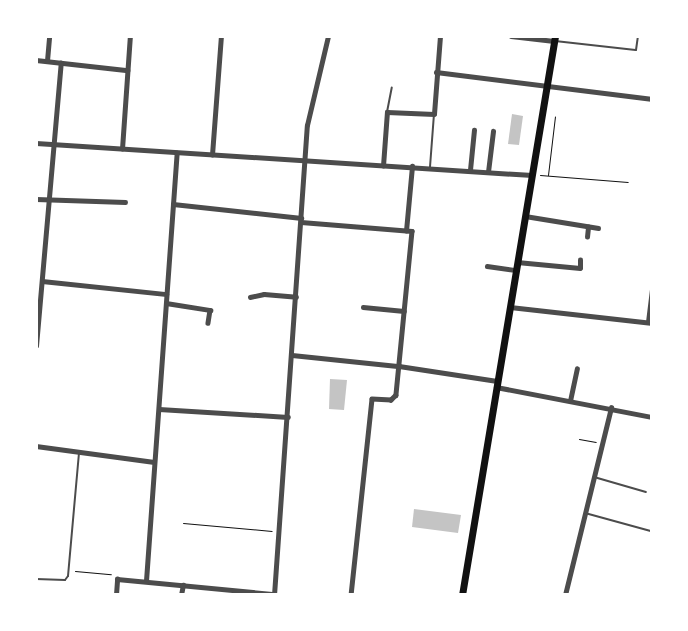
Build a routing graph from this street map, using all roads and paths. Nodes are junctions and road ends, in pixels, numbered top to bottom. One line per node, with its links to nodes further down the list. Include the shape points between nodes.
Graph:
1 (49, 36): 10 (street)
2 (130, 36): 12 (street)
3 (221, 36): 26 (street)
4 (328, 36): 27 (street, via 307,125)
5 (440, 36): 13 (street)
6 (511, 36): 8 (street)
7 (638, 36): 8 (lane, via 636,50)
8 (554, 39): 14 (highway)
9 (36, 60): 10 (street)
10 (47, 61): 11 (street)
11 (61, 63): 12 (street); 23 (street)
12 (127, 70): 24 (street)
13 (436, 72): 14 (street); 18 (street)
14 (546, 85): 16 (street); 33 (highway)
15 (392, 87): 17 (lane)
16 (652, 99)
17 (387, 112): 18 (street); 28 (street)
18 (434, 114): 30 (lane)
19 (555, 116): 34 (path)
20 (474, 130): 31 (street)
21 (493, 131): 32 (street)
22 (36, 143): 23 (street)
23 (54, 144): 24 (street); 37 (street)
24 (122, 149): 25 (street)
25 (177, 153): 26 (street); 39 (street)
26 (212, 155): 27 (street)
27 (304, 162): 28 (street); 41 (street)
28 (383, 166): 29 (street)
29 (412, 166): 30 (street); 44 (street)
30 (430, 168): 31 (street)
31 (470, 170): 32 (street)
32 (488, 172): 33 (street)
33 (532, 175): 34 (path); 40 (highway)
34 (548, 175): 35 (path)
35 (628, 182)
36 (36, 199): 37 (street)
37 (49, 199): 38 (street); 50 (street)
38 (125, 202)
39 (173, 204): 41 (street); 52 (street)
40 (525, 216): 42 (street); 47 (highway)
41 (301, 220): 44 (street); 54 (street)
42 (588, 227): 43 (street); 45 (street)
43 (598, 228)
44 (406, 231): 58 (street, via 412,231)
45 (587, 238)
46 (580, 260): 47 (street, via 582,269)
47 (517, 262): 49 (highway)
48 (487, 266): 49 (street)
49 (516, 270): 56 (highway)
50 (42, 281): 52 (street); 61 (street)
51 (652, 287): 59 (street)
52 (166, 294): 55 (street)
53 (250, 297): 54 (street, via 264,294)
54 (296, 297): 62 (street)
55 (166, 303): 60 (street, via 210,310); 68 (street)
56 (510, 306): 59 (street); 65 (highway)
57 (363, 307): 58 (street)
58 (404, 311): 63 (street)
59 (650, 322)
60 (208, 323)
61 (36, 346)
62 (292, 355): 63 (street); 69 (street)
63 (399, 366): 65 (street); 90 (street, via 396,395 391,400 372,398)
64 (577, 369): 66 (street)
65 (496, 384): 66 (street); 91 (highway)
66 (570, 400): 67 (street)
67 (611, 408): 70 (street); 72 (street)
68 (159, 409): 69 (street); 75 (street)
69 (288, 417): 80 (street)
70 (652, 417)
71 (579, 439): 72 (path)
72 (602, 444): 76 (street)
73 (36, 446): 74 (street)
74 (79, 451): 75 (street); 82 (lane)
75 (154, 462): 85 (street)
76 (594, 478): 77 (lane); 78 (street)
77 (646, 492)
78 (586, 513): 81 (lane); 92 (street)
79 (184, 523): 80 (path)
80 (278, 531): 89 (street)
81 (651, 531)
82 (69, 570): 83 (lane, via 65,580); 84 (path, via 114,574)
83 (36, 578)
84 (117, 578): 85 (street); 87 (street)
85 (146, 580): 86 (street)
86 (183, 584): 88 (street); 89 (street)
87 (116, 595)
88 (181, 595)
89 (274, 595)
90 (351, 595)
91 (462, 595)
92 (565, 595)

